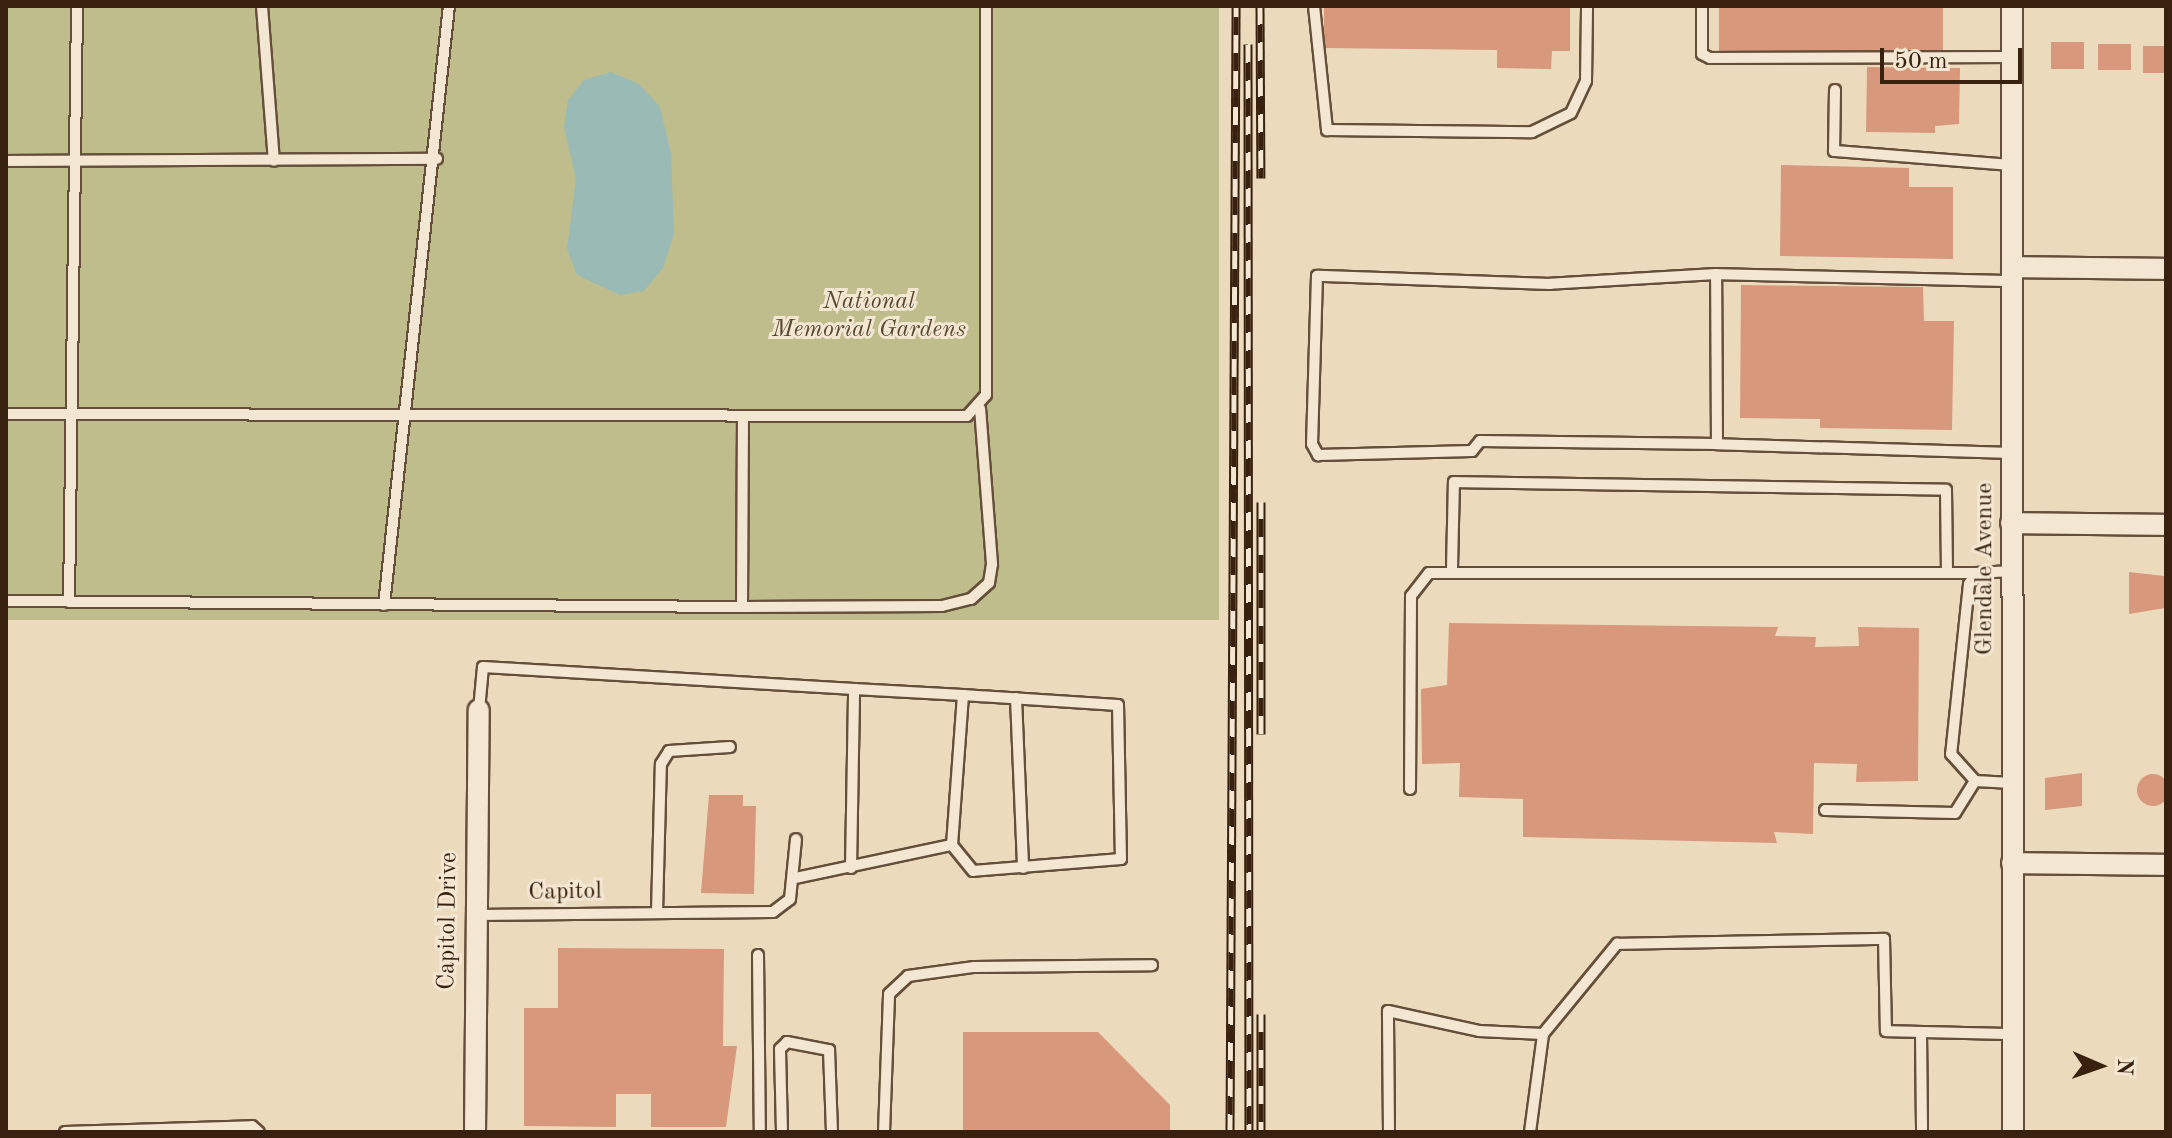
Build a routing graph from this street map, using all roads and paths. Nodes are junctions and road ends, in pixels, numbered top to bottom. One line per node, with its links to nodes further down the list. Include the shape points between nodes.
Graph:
1 (77, 6): 13 (lane)
2 (262, 6): 14 (lane)
3 (449, 6): 11 (lane)
4 (986, 6): 19 (lane)
5 (1314, 6): 6 (lane, via 1327,130 1532,132 1571,113 1586,81)
6 (1587, 6)
7 (1702, 6): 9 (lane, via 1702,54 1710,58)
8 (2012, 6): 9 (street, Glendale Avenue)
9 (2011, 57): 15 (street, Glendale Avenue)
10 (1835, 90): 15 (lane, via 1834,151)
11 (437, 159): 14 (lane); 23 (lane)
12 (6, 161): 13 (lane)
13 (74, 161): 14 (lane); 21 (lane)
14 (274, 161)
15 (2012, 165): 18 (street, Glendale Avenue)
16 (2166, 269): 18 (street)
17 (1716, 274): 18 (lane); 24 (lane); 24 (lane, via 1477,282 1317,276 1312,444 1318,455 1472,451 1480,441)
18 (2012, 274): 25 (street, Glendale Avenue)
19 (980, 408): 22 (lane, via 967,416); 35 (lane, via 992,564 989,583 971,599 942,606)
20 (6, 414): 21 (lane)
21 (72, 414): 23 (lane); 33 (lane)
22 (743, 416): 23 (lane); 35 (lane)
23 (403, 417): 34 (lane)
24 (1717, 444): 25 (lane)
25 (2012, 453): 26 (street, Glendale Avenue)
26 (2011, 523): 27 (street); 29 (street, Glendale Avenue)
27 (2166, 525)
28 (1452, 568): 30 (lane); 30 (lane, via 1454,482 1946,490); 43 (lane, via 1429,573 1411,596)
29 (2012, 571): 31 (lane); 42 (street, Glendale Avenue)
30 (1947, 573): 31 (lane)
31 (1976, 573): 41 (lane, via 1951,754)
32 (6, 601): 33 (lane)
33 (69, 602): 34 (lane)
34 (384, 605): 35 (lane)
35 (742, 607)
36 (854, 689): 37 (lane); 39 (lane, via 483,667); 49 (lane)
37 (963, 695): 38 (lane); 46 (lane)
38 (1016, 698): 50 (lane); 50 (lane, via 1118,705 1121,859)
39 (479, 710): 53 (street, Capitol Drive)
40 (730, 747): 52 (lane, via 669,751 661,764)
41 (1975, 781): 42 (lane); 44 (lane, via 1955,813)
42 (2012, 783): 47 (street, Glendale Avenue)
43 (1410, 789)
44 (1825, 810)
45 (796, 839): 51 (lane)
46 (952, 845): 49 (lane); 50 (lane, via 973,871)
47 (2012, 863): 48 (street); 58 (street, Glendale Avenue)
48 (2166, 865)
49 (851, 868): 51 (lane)
50 (1023, 868)
51 (795, 878): 52 (lane, Capitol, via 790,899 773,912)
52 (657, 912): 53 (lane, Capitol)
53 (474, 915): 61 (street, Capitol Drive)
54 (758, 955): 62 (lane)
55 (1152, 965): 65 (lane, via 974,967 908,976 889,994)
56 (1921, 1032): 57 (lane, via 1886,1031 1884,939 1617,944); 58 (lane); 68 (lane)
57 (1543, 1034): 66 (lane, via 1479,1031 1388,1011); 67 (lane)
58 (2013, 1034): 69 (street, Glendale Avenue)
59 (65, 1132): 60 (lane, via 237,1126)
60 (259, 1132)
61 (475, 1132)
62 (760, 1132)
63 (782, 1132): 64 (lane, via 780,1049 787,1042 829,1050)
64 (832, 1132)
65 (884, 1132)
66 (1389, 1132)
67 (1530, 1132)
68 (1922, 1132)
69 (2013, 1132)

